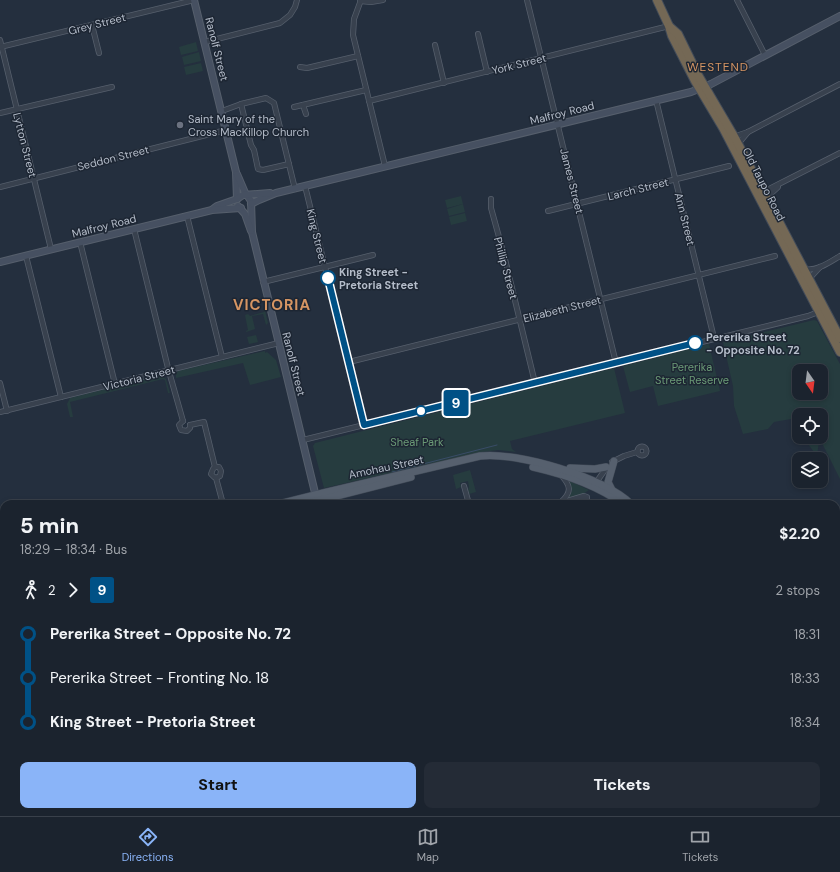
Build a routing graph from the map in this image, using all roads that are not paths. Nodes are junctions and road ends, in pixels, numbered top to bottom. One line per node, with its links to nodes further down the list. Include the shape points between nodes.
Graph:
1 (194, 0): 9 (street, Grey Street); 13 (main road, Ranolf Street)
2 (297, 0): 13 (street, via 290,14 280,23)
3 (383, 0): 7 (street)
4 (527, 0): 19 (street, James Street)
5 (657, 0): 10 (highway, Old Taupo Road)
6 (737, 0): 17 (street)
7 (360, 1): 18 (street, via 353,30)
8 (840, 16): 17 (main road, Malfroy Road)
9 (92, 26): 15 (street, Grey Street); 16 (street)
10 (669, 26): 19 (street, York Street); 25 (highway, Old Taupo Road, via 678,34)
11 (478, 34): 21 (street)
12 (0, 40): 15 (street, Lytton Street)
13 (205, 42): 33 (main road, Ranolf Street)
14 (435, 45): 22 (street)
15 (1, 47): 32 (street, Lytton Street)
16 (99, 53)
17 (765, 55): 25 (main road, Malfroy Road)
18 (358, 56): 20 (street, via 307,68); 26 (street)
19 (541, 58): 21 (street, York Street); 36 (street, James Street)
20 (300, 67)
21 (488, 72): 22 (street, York Street)
22 (444, 83): 28 (street, York Street)
23 (840, 84): 38 (street, via 739,135)
24 (112, 87): 32 (street)
25 (703, 88): 27 (main road, Malfroy Road); 38 (highway, Old Taupo Road)
26 (366, 90): 28 (street); 30 (street)
27 (656, 100): 36 (main road, Malfroy Road); 45 (street, Ann Street)
28 (369, 101): 41 (street)
29 (241, 104): 33 (street); 40 (street, via 266,98 274,103); 40 (street, via 258,169)
30 (303, 105): 31 (street); 35 (street)
31 (294, 107)
32 (17, 109): 34 (street); 44 (street, Lytton Street)
33 (222, 111): 37 (main road, Ranolf Street)
34 (0, 113)
35 (306, 114)
36 (558, 124): 41 (main road, Malfroy Road); 55 (street, James Street)
37 (226, 130): 43 (main road, Ranolf Street); 44 (street, Seddon Street)
38 (734, 141): 51 (highway, Old Taupo Road)
39 (840, 153): 51 (street)
40 (289, 164): 48 (street)
41 (385, 166): 46 (main road, Malfroy Road)
42 (728, 166): 45 (street, Larch Street)
43 (236, 172): 50 (main road, Ranolf Street); 52 (main road, Ranolf Street)
44 (34, 178): 47 (street, Seddon Street); 64 (street, Lytton Street)
45 (676, 180): 55 (street, Larch Street); 73 (street, Ann Street)
46 (305, 186): 48 (main road, Malfroy Road); 70 (street, King Street)
47 (0, 187)
48 (295, 189): 49 (main road, Malfroy Road)
49 (276, 194): 50 (main road, Malfroy Road); 54 (main road, Malfroy Road)
50 (246, 195): 52 (main road, via 241,195); 54 (main road, via 251,199)
51 (763, 195): 62 (highway, Old Taupo Road)
52 (237, 199): 56 (main road); 57 (main road, Malfroy Road)
53 (491, 199): 78 (street, Phillip Street, via 491,208)
54 (251, 204): 56 (main road); 61 (main road, Ranolf Street)
55 (577, 204): 58 (street, Larch Street); 76 (street, James Street)
56 (241, 209): 57 (main road, Malfroy Road); 61 (main road, Ranolf Street)
57 (212, 210): 59 (main road, Malfroy Road)
58 (548, 211)
59 (187, 216): 60 (main road, Malfroy Road); 83 (street)
60 (134, 229): 63 (main road, Malfroy Road); 86 (street)
61 (252, 232): 75 (main road, Ranolf Street)
62 (784, 238): 72 (highway, Old Taupo Road); 77 (highway, Old Taupo Road)
63 (80, 242): 64 (main road, Malfroy Road); 89 (street)
64 (52, 250): 66 (main road, Malfroy Road)
65 (373, 255): 70 (street)
66 (26, 256): 69 (main road, Malfroy Road); 90 (street)
67 (775, 256): 73 (street, Elizabeth Street)
68 (840, 256): 71 (street)
69 (0, 262)
70 (325, 266): 75 (street); 84 (street, King Street)
71 (822, 266): 72 (street); 74 (street)
72 (804, 269): 74 (highway, Old Taupo Road)
73 (699, 275): 76 (street, Elizabeth Street); 79 (street, Ann Street)
74 (809, 279): 77 (highway, Old Taupo Road)
75 (264, 282): 81 (main road, Ranolf Street)
76 (601, 299): 78 (street, Elizabeth Street); 85 (street, James Street)
77 (821, 310): 79 (street, via 808,316); 80 (highway, Old Taupo Road); 82 (highway, Old Taupo Road)
78 (520, 319): 84 (street, Elizabeth Street); 88 (street, Phillip Street)
79 (714, 338): 85 (street)
80 (840, 338)
81 (279, 343): 83 (street, Victoria Street); 96 (main road, Ranolf Street)
82 (839, 348)
83 (222, 357): 86 (street, Victoria Street)
84 (349, 362): 95 (street, King Street)
85 (616, 363): 88 (street)
86 (169, 371): 89 (street, Victoria Street); 93 (street)
87 (0, 383): 91 (street)
88 (535, 383): 95 (street)
89 (115, 384): 90 (street, Victoria Street)
90 (61, 397): 91 (street, Victoria Street)
91 (7, 411): 92 (street, Victoria Street)
92 (0, 412)
93 (183, 420): 94 (street); 94 (street, via 179,425 181,430 187,431)
94 (190, 425): 106 (street, via 204,422 215,467 211,473 216,478)
95 (364, 425): 96 (street)
96 (303, 440): 107 (main road, Ranolf Street)
97 (637, 452): 98 (street)
98 (614, 461): 100 (street); 105 (main road, via 608,482)
99 (556, 467): 100 (main road); 102 (main road, Amohau Street, via 579,474); 104 (main road, Amohau Street, via 486,455)
100 (606, 467): 102 (street)
101 (561, 474): 102 (main road, Amohau Street); 104 (main road, Amohau Street, via 492,459); 110 (street, via 568,483 569,490)
102 (594, 484): 105 (main road, Amohau Street); 113 (main road, Amohau Street)
103 (464, 486): 109 (street)
104 (361, 487): 108 (main road, Amohau Street)
105 (612, 490): 114 (main road, Amohau Street)
106 (222, 500)
107 (317, 500)
108 (320, 500)
109 (468, 500)
110 (563, 500)
111 (571, 500): 112 (street, via 584,496 587,497)
112 (585, 500)
113 (617, 500)
114 (627, 500)

